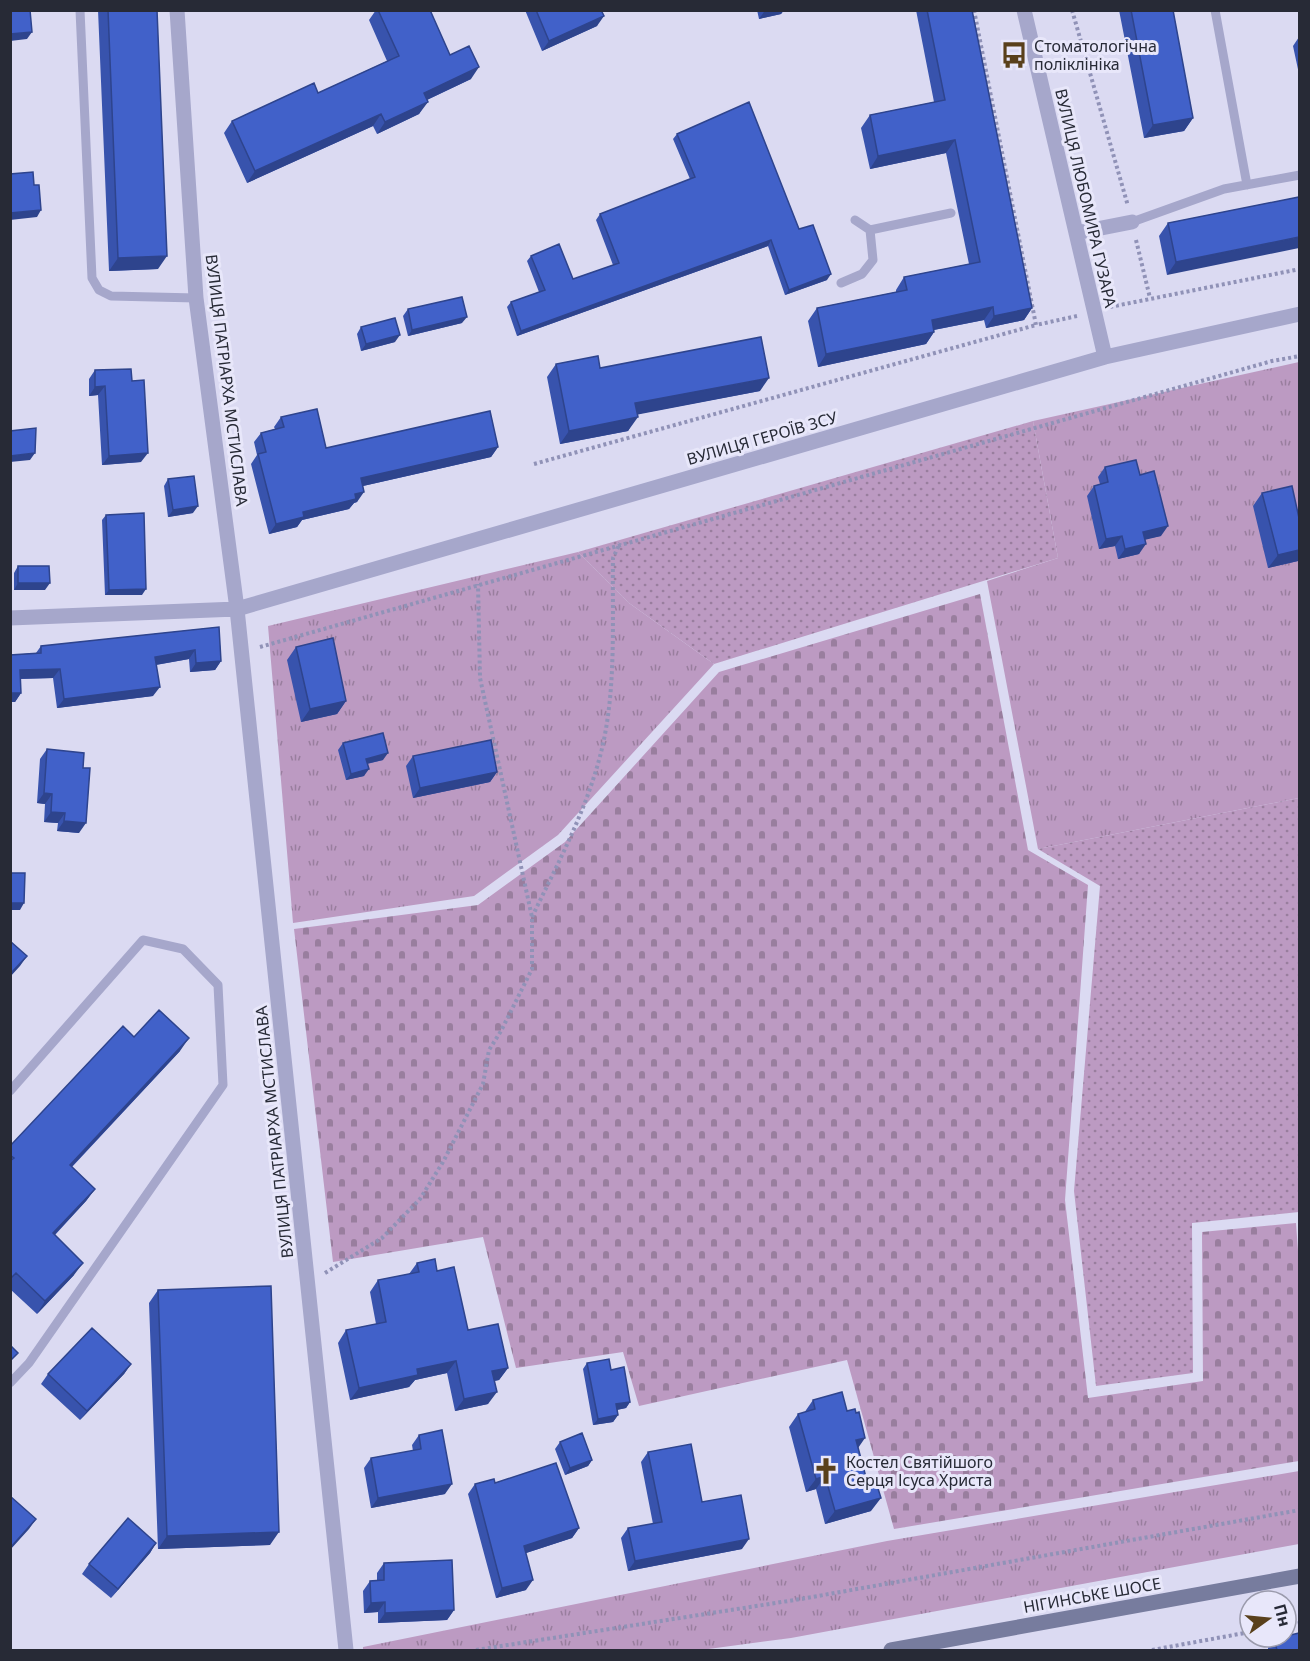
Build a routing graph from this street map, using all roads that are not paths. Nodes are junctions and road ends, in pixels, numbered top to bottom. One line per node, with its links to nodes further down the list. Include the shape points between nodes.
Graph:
1 (80, 10): 13 (lane, via 92,278 99,290 111,296)
2 (177, 10): 13 (street, ВУЛИЦЯ ПАТРІАРХА МСТИСЛАВА)
3 (1024, 10): 11 (street, ВУЛИЦЯ ЛЮБОМИРА ГУЗАРА)
4 (1215, 10): 6 (lane)
5 (1299, 175): 6 (lane)
6 (1247, 185): 9 (lane, via 1224,189)
7 (951, 213): 10 (lane)
8 (855, 220): 10 (lane)
9 (1132, 222): 11 (street)
10 (870, 230): 12 (lane, via 874,253 870,266)
11 (1077, 233): 15 (street, ВУЛИЦЯ ЛЮБОМИРА ГУЗАРА)
12 (841, 283)
13 (196, 297): 16 (street, ВУЛИЦЯ ПАТРІАРХА МСТИСЛАВА)
14 (1299, 314): 15 (street, ВУЛИЦЯ ГЕРОЇВ ЗСУ)
15 (1105, 357): 16 (street, ВУЛИЦЯ ГЕРОЇВ ЗСУ)
16 (237, 609): 17 (street); 21 (street, ВУЛИЦЯ ПАТРІАРХА МСТИСЛАВА)
17 (10, 618)
18 (10, 1091): 19 (lane, via 143,940 183,949 218,985 223,1085 28,1363)
19 (10, 1383)
20 (1299, 1576): 22 (main road, НІГИНСЬКЕ ШОСЕ)
21 (346, 1650)
22 (891, 1650)

